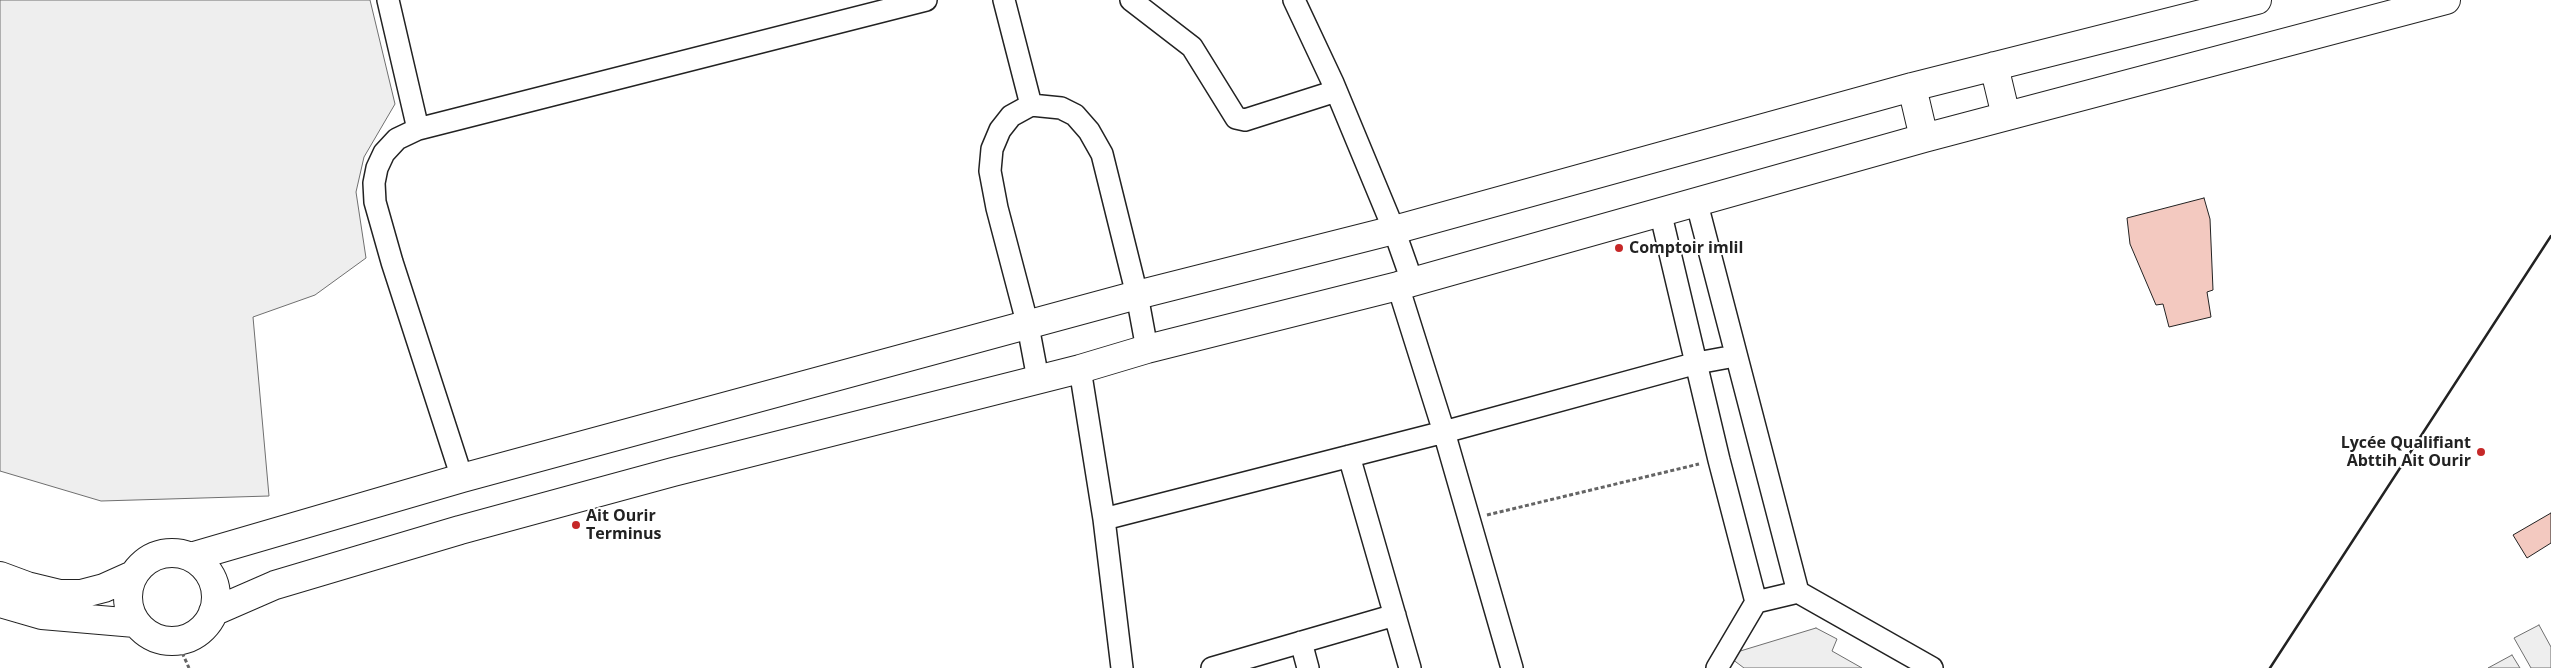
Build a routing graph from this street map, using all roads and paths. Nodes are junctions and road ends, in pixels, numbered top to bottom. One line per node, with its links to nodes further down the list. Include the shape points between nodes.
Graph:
1 (388, 0): 14 (street)
2 (926, 0): 14 (street)
3 (1004, 0): 12 (street)
4 (1131, 0): 11 (street, via 1192,47 1236,118 1245,120)
5 (1294, 0): 11 (street)
6 (2257, 0): 9 (main road)
7 (2434, 2): 8 (main road)
8 (2386, 7): 13 (main road)
9 (1994, 66): 10 (main road); 13 (main road)
10 (1912, 87): 15 (main road); 18 (main road)
11 (1336, 91): 18 (street)
12 (1031, 105): 20 (street, via 1061,108 1075,115 1102,154); 21 (street, via 1010,116 1000,130 992,149 990,171)
13 (2006, 116): 15 (main road)
14 (418, 129): 30 (street, via 397,139 384,153 374,183 375,202)
15 (1924, 138): 16 (main road)
16 (1696, 200): 17 (main road); 23 (street)
17 (1660, 210): 19 (main road); 24 (street)
18 (1394, 230): 19 (street); 20 (main road)
19 (1405, 284): 22 (main road); 27 (street)
20 (1137, 295): 21 (main road); 22 (street)
21 (1028, 326): 26 (street); 30 (main road)
22 (1147, 349): 25 (main road)
23 (1735, 356): 24 (street); 36 (street)
24 (1697, 363): 27 (street); 29 (street)
25 (1080, 369): 26 (main road); 31 (street)
26 (1038, 379): 39 (main road, via 460,530 275,585)
27 (1444, 432): 28 (street); 32 (street)
28 (1349, 456): 31 (street); 40 (street)
29 (1719, 460): 32 (path); 37 (street)
30 (462, 478): 33 (main road)
31 (1104, 519): 45 (street)
32 (1469, 520): 49 (street)
33 (191, 557): 34 (main road, via 175,552 159,554 144,562); 39 (main road, via 204,566 213,580 216,596)
34 (133, 575): 35 (main road, via 81,594 27,586); 41 (main road, via 128,590 128,607)
35 (0, 576)
36 (1798, 592): 37 (street); 51 (street)
37 (1756, 602): 50 (street)
38 (0, 603): 41 (main road, via 42,615)
39 (213, 612): 42 (main road, via 205,626 193,636)
40 (1396, 615): 43 (street); 48 (street)
41 (135, 623): 42 (main road, via 147,634 161,640)
42 (177, 641): 44 (path)
43 (1301, 642): 46 (street); 47 (street)
44 (189, 668)
45 (1122, 668)
46 (1212, 668)
47 (1308, 668)
48 (1410, 668)
49 (1512, 668)
50 (1717, 668)
51 (1932, 668)

